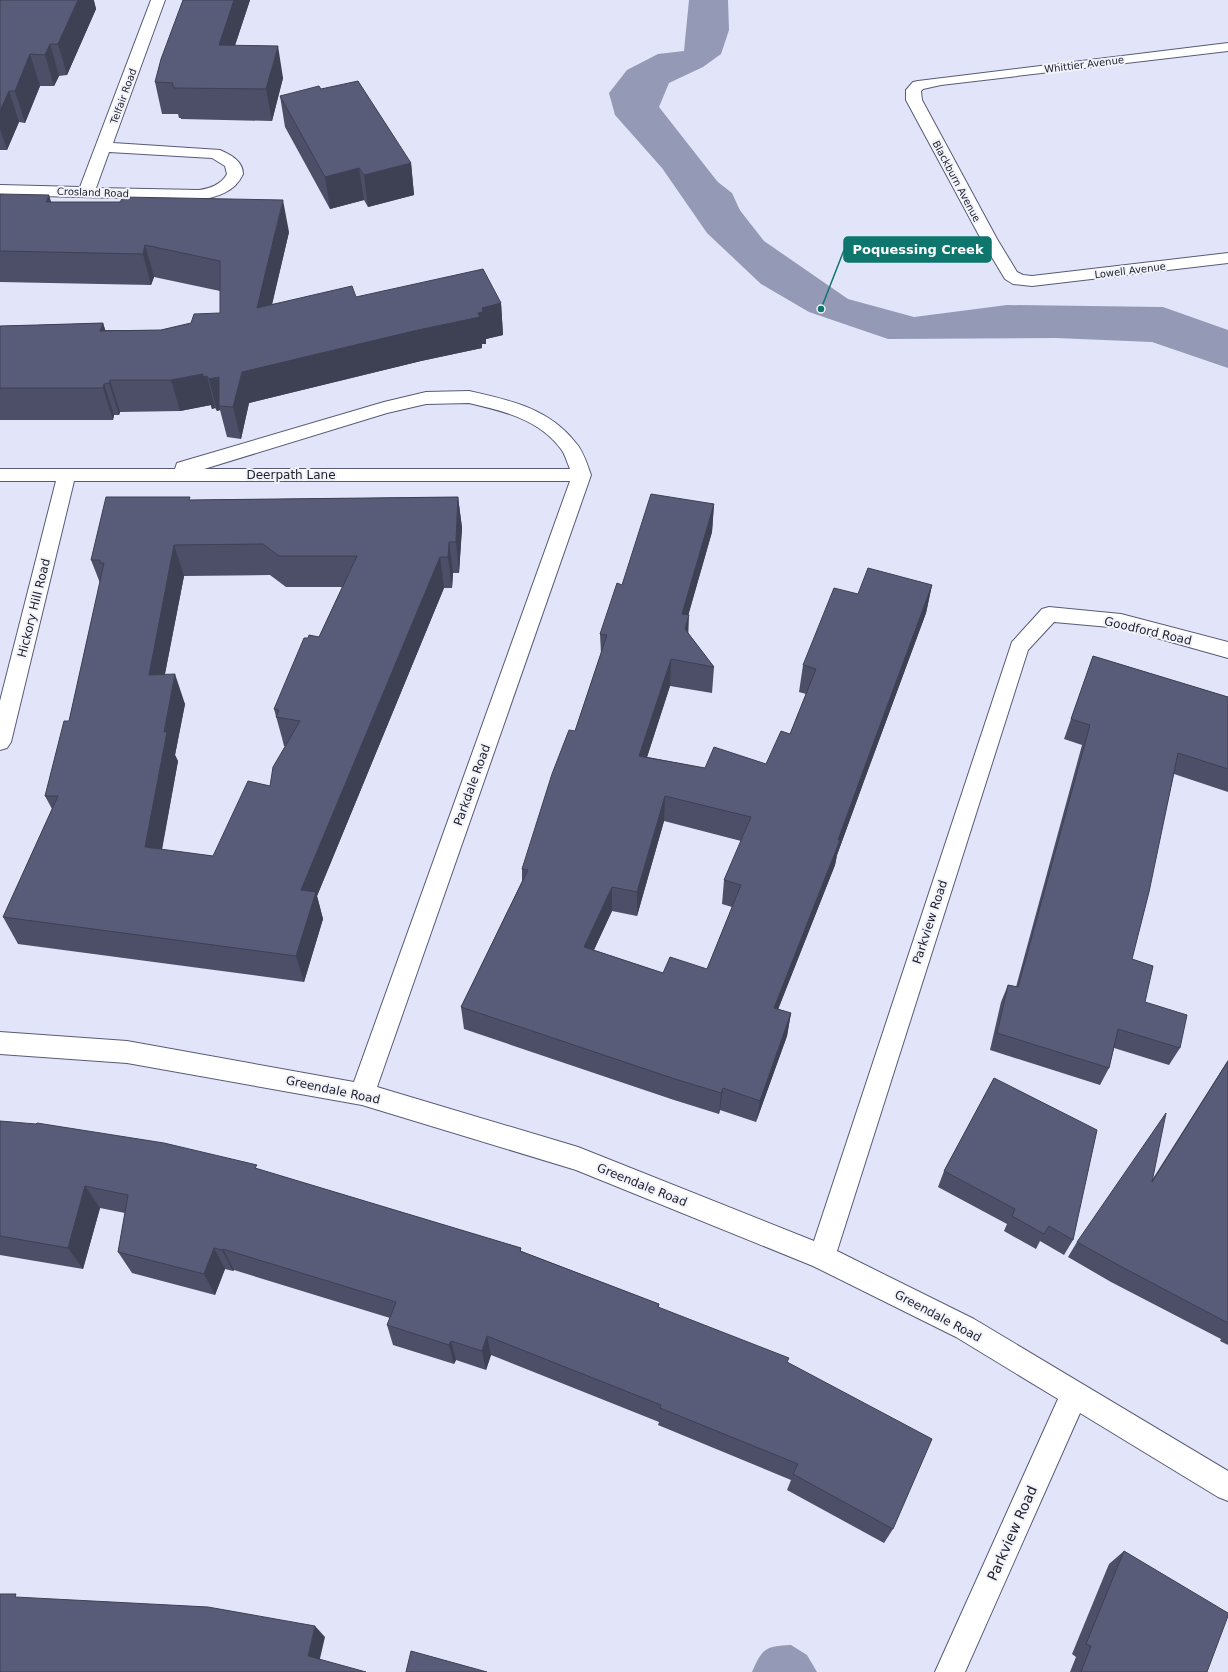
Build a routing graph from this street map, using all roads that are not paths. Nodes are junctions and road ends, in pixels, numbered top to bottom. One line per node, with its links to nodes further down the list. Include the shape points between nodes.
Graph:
1 (158, 0): 4 (street, Telfair Road)
2 (1228, 47): 3 (street, Whittier Avenue)
3 (940, 81): 8 (street, Blackburn Avenue, via 918,85 913,90 914,100 988,239 1011,276 1019,280)
4 (104, 147): 6 (street, Telfair Road); 6 (street, Crosland Road, via 215,153 231,162 235,168 234,175 221,188 199,195)
5 (0, 190): 6 (street, Crosland Road)
6 (87, 191)
7 (1228, 258): 8 (street, Lowell Avenue)
8 (1032, 281)
9 (67, 474): 10 (street, Deerpath Lane); 11 (street, Deerpath Lane); 15 (street, Hickory Hill Road)
10 (0, 475)
11 (162, 475): 12 (street, Deerpath Lane); 12 (street, via 384,408 426,398 469,398 509,406 544,422 569,446)
12 (582, 475): 17 (street, Parkdale Road)
13 (1068, 616): 14 (street, Goodford Road, via 1121,622); 18 (street, Parkview Road, via 1049,614 1019,646)
14 (1228, 650)
15 (0, 742)
16 (0, 1043): 17 (street, Greendale Road, via 127,1052)
17 (362, 1094): 18 (street, Greendale Road, via 578,1159)
18 (822, 1257): 19 (street, Greendale Road, via 966,1328)
19 (1074, 1394): 20 (street, Greendale Road); 21 (street, Parkview Road)
20 (1228, 1487)
21 (950, 1672)

